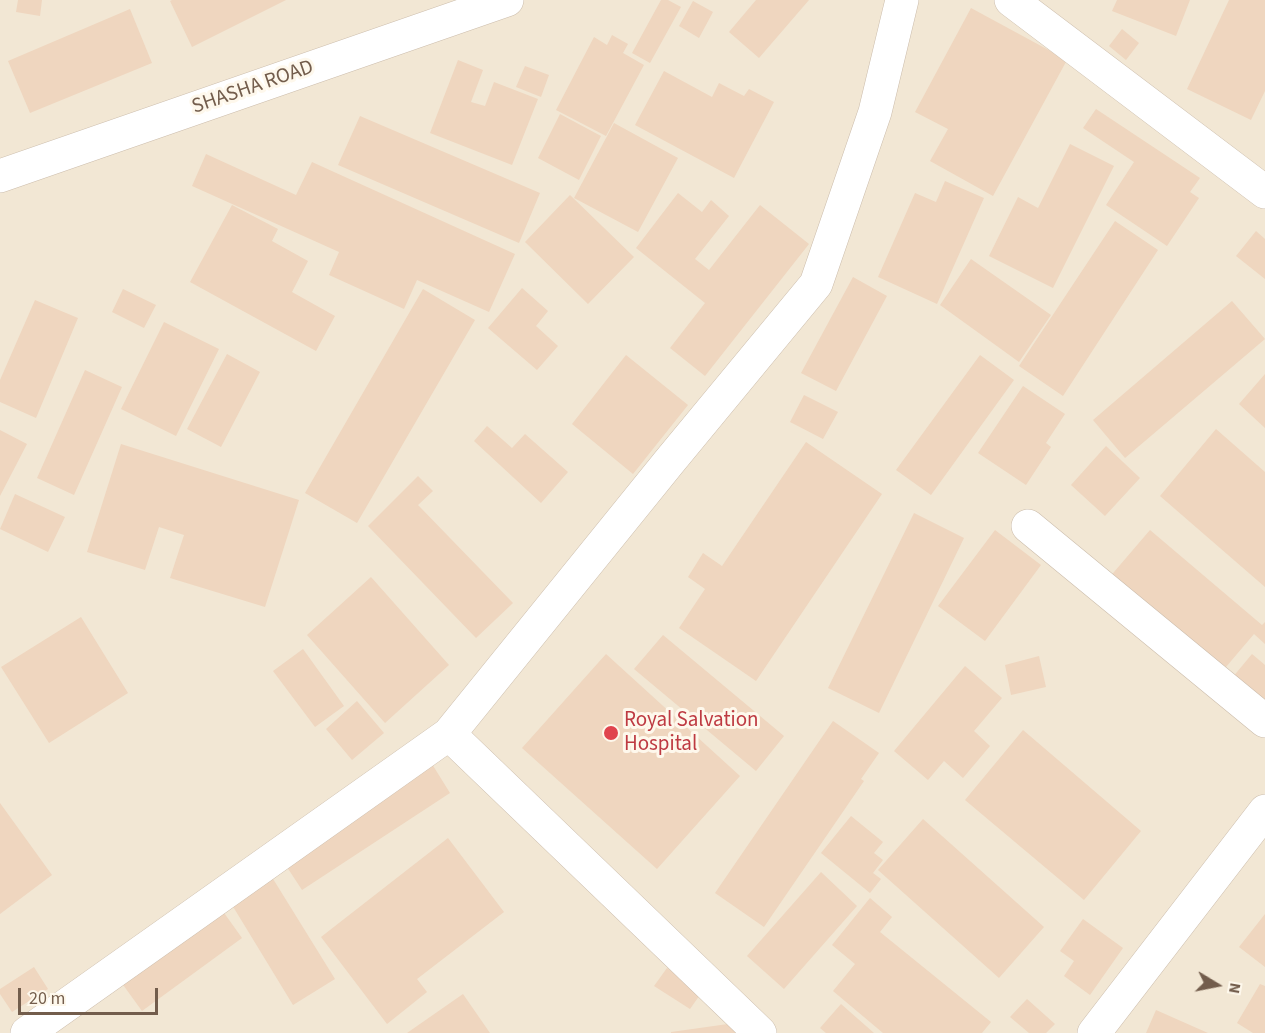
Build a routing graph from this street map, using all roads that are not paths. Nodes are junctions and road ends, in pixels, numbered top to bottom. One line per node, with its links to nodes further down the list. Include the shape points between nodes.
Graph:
1 (507, 0): 4 (street, SHASHA ROAD)
2 (902, 0): 8 (street, via 875,112 816,284)
3 (1011, 0): 5 (street)
4 (0, 176)
5 (1265, 192)
6 (1028, 526): 7 (street)
7 (1265, 721)
8 (449, 734): 10 (street); 11 (street)
9 (1265, 811): 12 (street)
10 (27, 1033)
11 (760, 1033)
12 (1094, 1033)

